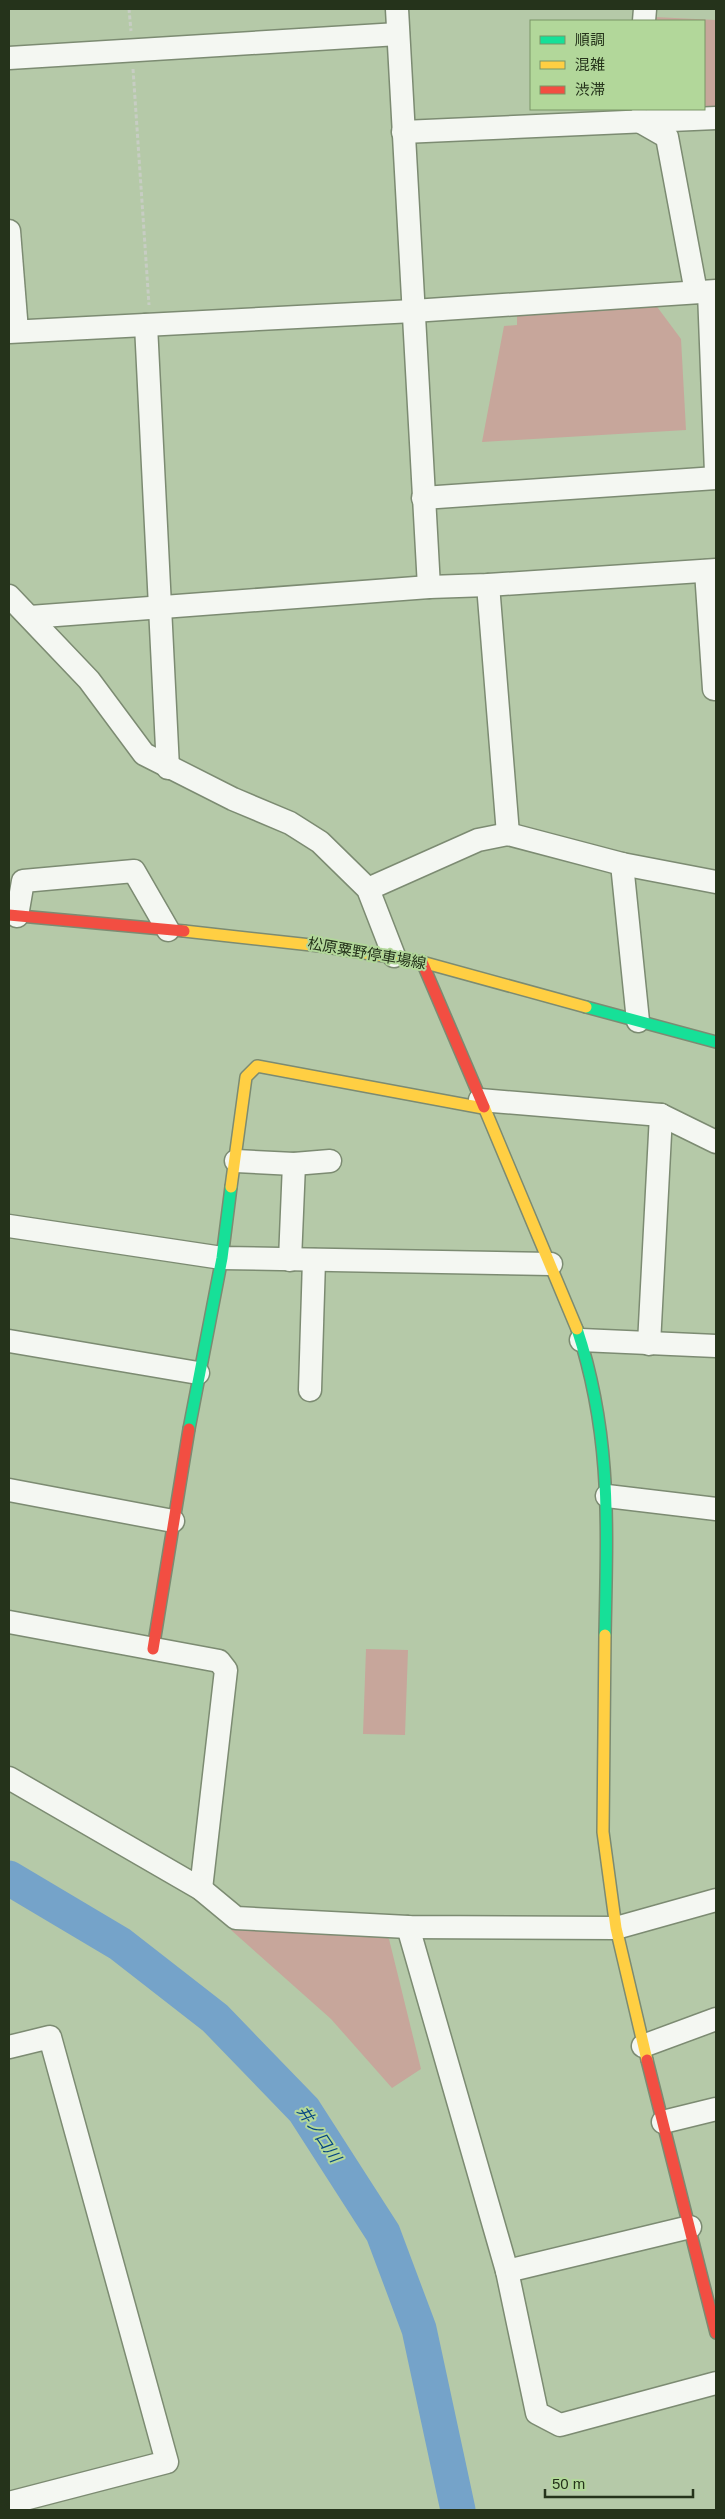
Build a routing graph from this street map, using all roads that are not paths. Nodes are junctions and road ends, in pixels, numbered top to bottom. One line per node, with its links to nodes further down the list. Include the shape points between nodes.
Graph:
1 (397, 9): 2 (street)
2 (398, 34): 3 (street); 6 (street)
3 (9, 58)
4 (639, 115): 5 (street); 6 (street); 8 (street, via 667,138)
5 (716, 118)
6 (404, 132): 9 (street)
7 (9, 231): 11 (street)
8 (707, 292): 9 (street); 12 (street)
9 (413, 311): 10 (street); 14 (street)
10 (148, 325): 11 (street); 19 (street)
11 (13, 331)
12 (716, 472)
13 (716, 478): 14 (street)
14 (423, 498): 17 (street)
15 (711, 570): 16 (street); 21 (street)
16 (488, 586): 17 (street); 23 (street)
17 (429, 587): 19 (street)
18 (9, 596): 20 (street)
19 (160, 606): 20 (street); 22 (street)
20 (30, 617): 22 (street, via 89,680 144,754)
21 (714, 690)
22 (168, 768): 26 (street, via 290,823 320,842)
23 (508, 834): 24 (street); 26 (street, via 478,840)
24 (622, 864): 25 (street); 31 (street)
25 (716, 882)
26 (368, 889): 29 (street)
27 (13, 915): 28 (street, 松原粟野停車場線); 28 (street, via 23,881 134,871)
28 (168, 930): 29 (street, 松原粟野停車場線, via 310,943)
29 (394, 956): 30 (street, 松原粟野停車場線)
30 (422, 962): 31 (street, 松原粟野停車場線); 33 (street)
31 (638, 1021): 32 (street, 松原粟野停車場線)
32 (716, 1042)
33 (482, 1104): 34 (street); 36 (street, via 257,1066 246,1077); 43 (street)
34 (661, 1115): 35 (street); 46 (street)
35 (716, 1142)
36 (236, 1161): 38 (street); 40 (street)
37 (330, 1161): 38 (street)
38 (294, 1164): 41 (street)
39 (9, 1226): 40 (street)
40 (222, 1258): 41 (street); 48 (street)
41 (290, 1260): 42 (street)
42 (314, 1260): 43 (street); 49 (street)
43 (551, 1264): 44 (street)
44 (581, 1340): 46 (street); 51 (street, via 591,1371 603,1439)
45 (9, 1341): 48 (street)
46 (649, 1344): 47 (street)
47 (716, 1346)
48 (198, 1373): 53 (street)
49 (310, 1390)
50 (9, 1490): 53 (street)
51 (607, 1496): 52 (street); 60 (street, via 604,1832)
52 (716, 1509)
53 (173, 1521): 55 (street)
54 (9, 1622): 55 (street)
55 (153, 1650): 57 (street, via 219,1661 226,1670)
56 (9, 1778): 57 (street)
57 (201, 1889): 59 (street, via 236,1918)
58 (716, 1900): 60 (street)
59 (408, 1927): 60 (street); 67 (street)
60 (616, 1928): 62 (street)
61 (716, 2019): 62 (street)
62 (644, 2046): 65 (street)
63 (9, 2047): 70 (street, via 50,2036 167,2462)
64 (716, 2109): 65 (street)
65 (663, 2122): 66 (street)
66 (690, 2227): 67 (street); 68 (street)
67 (507, 2271): 69 (street, via 537,2413 560,2426)
68 (716, 2333)
69 (716, 2383)
70 (9, 2503)

